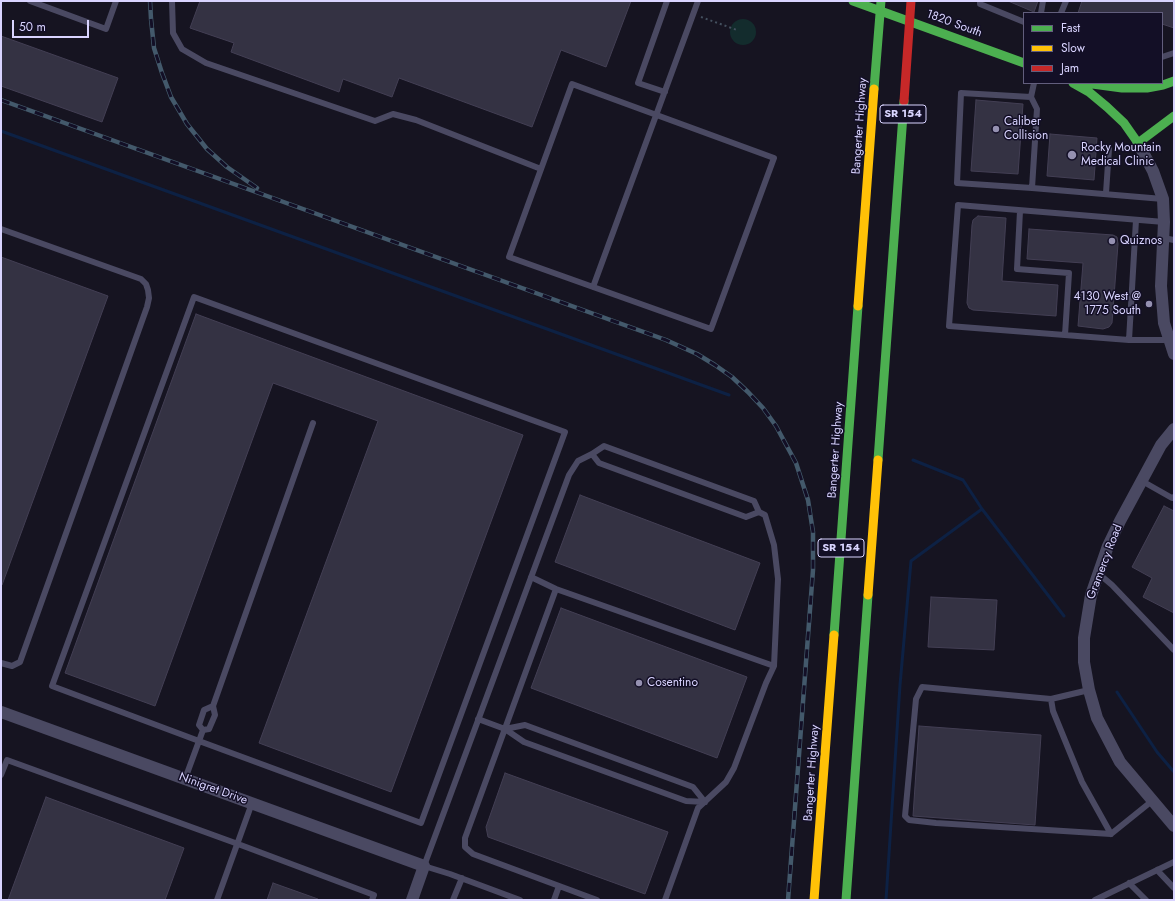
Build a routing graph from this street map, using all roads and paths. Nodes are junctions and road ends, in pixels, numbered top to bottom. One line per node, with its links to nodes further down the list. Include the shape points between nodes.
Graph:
1 (30, 1): 2 (lane, via 106,29)
2 (116, 1)
3 (172, 1): 32 (lane, via 173,33 182,49 206,63 375,121 393,114 416,120)
4 (667, 1): 26 (lane, via 638,83)
5 (698, 1): 15 (lane)
6 (853, 1): 12 (main road, 1820 South)
7 (881, 1): 12 (main road, Bangerter Highway / SR 154)
8 (911, 1): 16 (main road, SR 154)
9 (980, 1): 17 (lane, via 980,4)
10 (1043, 1): 13 (lane)
11 (1066, 1): 14 (lane)
12 (881, 11): 16 (main road, 1820 South); 89 (main road, Bangerter Highway / SR 154)
13 (1041, 12)
14 (1062, 12)
15 (693, 15): 18 (path); 26 (lane)
16 (909, 21): 21 (main road, 1820 South); 90 (main road, SR 154)
17 (1023, 22)
18 (737, 30)
19 (1174, 53): 20 (lane)
20 (1163, 57)
21 (1023, 63)
22 (1174, 81): 25 (main road, via 1147,88)
23 (1034, 84): 27 (lane)
24 (1075, 84): 30 (main road, via 1107,107 1124,123)
25 (1092, 84)
26 (665, 92): 28 (lane)
27 (1031, 97): 33 (lane, via 1037,108); 33 (lane, via 961,93 957,183)
28 (657, 115): 32 (lane, via 572,84); 41 (lane); 41 (lane, via 774,158 714,322 711,330)
29 (1174, 116): 30 (main road)
30 (1138, 143): 35 (street, via 1153,171)
31 (1109, 149): 34 (lane)
32 (542, 169): 41 (lane, via 509,258)
33 (1032, 188): 34 (lane)
34 (1106, 194): 35 (lane)
35 (1163, 199): 38 (street)
36 (1020, 211): 37 (lane); 42 (lane, via 1017,269 1069,272); 42 (lane, via 958,206 949,326)
37 (1136, 220): 38 (lane); 43 (lane)
38 (1164, 222): 40 (street)
39 (1, 229): 56 (lane, via 141,279 146,284 149,298 20,662 12,666)
40 (1169, 239): 44 (street, via 1161,286 1164,323)
41 (593, 287)
42 (1065, 335): 43 (lane)
43 (1130, 340): 44 (lane)
44 (1170, 340): 45 (street)
45 (1174, 354)
46 (313, 422): 60 (lane)
47 (1174, 429): 49 (street, Gramercy Road, via 1161,445)
48 (592, 454): 51 (lane, via 599,463 746,517); 51 (lane, via 604,446 754,501); 53 (lane, via 578,461 568,475)
49 (1142, 481): 50 (lane); 52 (street, Gramercy Road, via 1111,540)
50 (1174, 497)
51 (759, 512): 57 (lane, via 765,515 774,545 778,579)
52 (1099, 574): 55 (lane); 58 (street, Gramercy Road, via 1091,595 1084,638 1084,662)
53 (531, 577): 54 (lane); 62 (lane)
54 (556, 589): 57 (lane); 63 (lane)
55 (1174, 650)
56 (1, 663)
57 (774, 666): 69 (lane, via 734,768 726,782)
58 (1089, 690): 59 (lane); 68 (street, Gramercy Road, via 1097,718 1120,762)
59 (1051, 699): 72 (lane, via 1053,711 1082,782); 72 (lane, via 922,687 916,699 905,816 909,820 936,823)
60 (213, 706): 64 (lane, via 215,715 209,729); 64 (lane, via 204,710 199,725)
61 (1, 712): 67 (street, Ninigret Drive)
62 (478, 719): 63 (lane); 75 (lane)
63 (505, 729): 69 (lane, via 524,742 686,801); 69 (lane, via 525,725 693,787); 79 (lane, via 465,838 465,846 473,854)
64 (203, 730): 65 (lane)
65 (198, 741): 65 (lane, via 421,823 565,432 194,297 52,686); 67 (lane)
66 (1, 775): 73 (lane, via 7,760)
67 (185, 779): 70 (street, Ninigret Drive)
68 (1152, 801): 71 (street, Gramercy Road); 72 (lane)
69 (705, 802): 88 (lane, via 698,808)
70 (252, 803): 73 (lane); 75 (street, Ninigret Drive)
71 (1174, 826)
72 (1111, 834)
73 (238, 844): 81 (lane); 82 (lane, via 374,895)
74 (1174, 862): 76 (lane)
75 (424, 866): 77 (lane); 83 (street)
76 (1157, 870): 78 (lane); 80 (lane)
77 (462, 878): 84 (lane); 85 (lane)
78 (1130, 883): 91 (lane); 92 (lane)
79 (559, 886): 86 (lane); 87 (lane)
80 (1174, 888)
81 (217, 900)
82 (372, 900)
83 (412, 900)
84 (454, 900)
85 (520, 900)
86 (554, 900)
87 (597, 900)
88 (665, 900)
89 (814, 900)
90 (846, 900)
91 (1094, 900)
92 (1146, 900)

